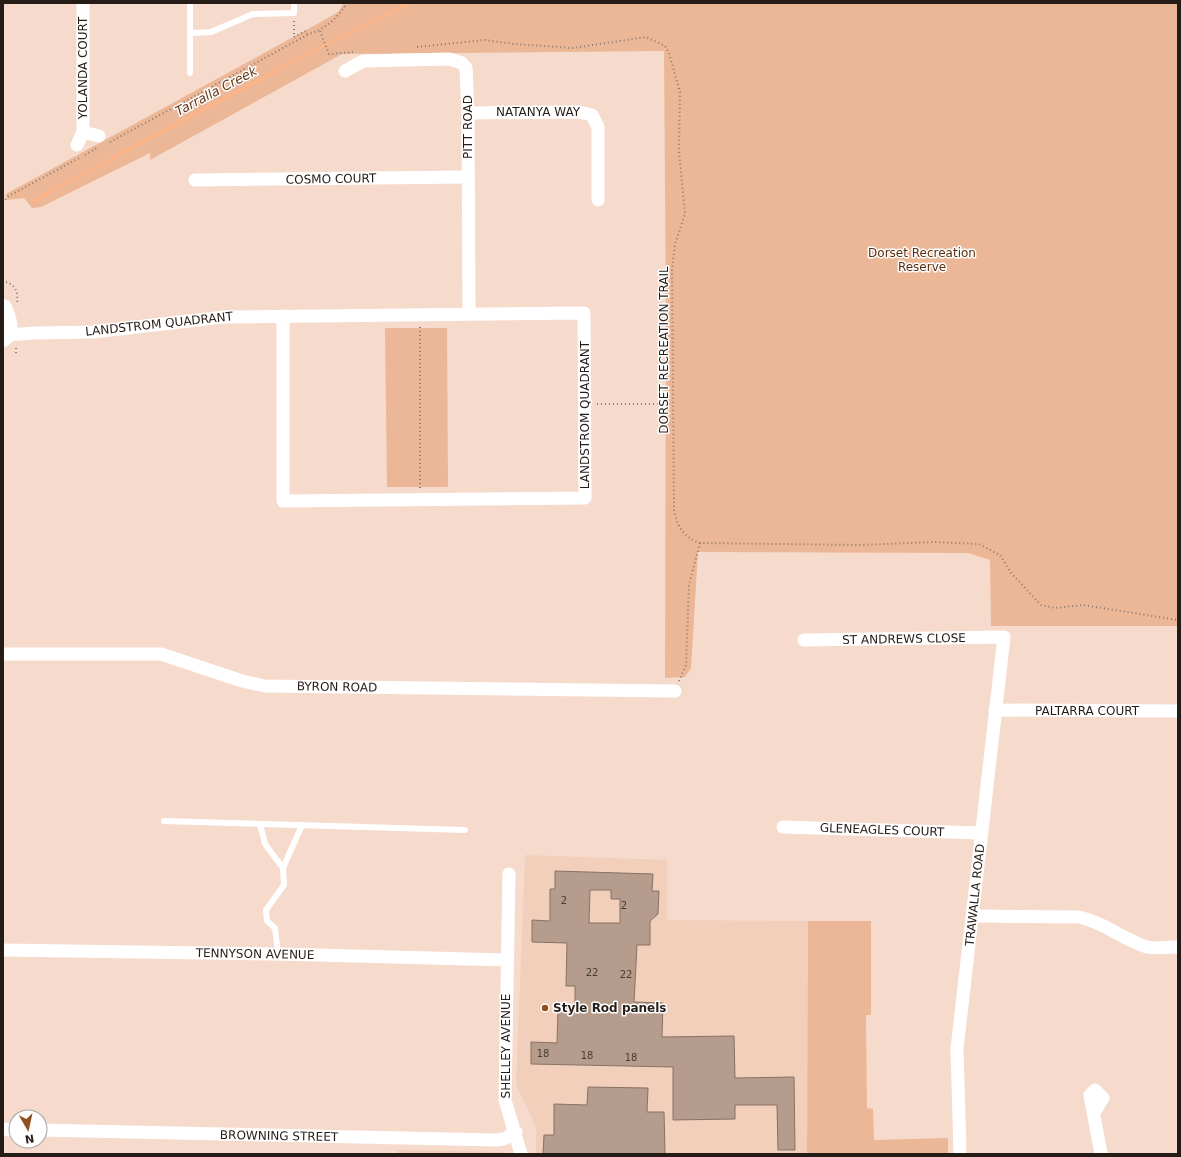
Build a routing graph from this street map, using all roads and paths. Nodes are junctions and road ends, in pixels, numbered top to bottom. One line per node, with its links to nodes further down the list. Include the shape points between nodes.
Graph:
1 (83, 3): 14 (street, YOLANDA COURT)
2 (190, 3): 7 (lane)
3 (294, 3): 5 (lane)
4 (347, 3): 6 (path, via 339,15)
5 (294, 13): 7 (lane, via 253,14 210,32); 8 (path, via 294,37 306,31)
6 (320, 31): 8 (path); 10 (path, via 329,54)
7 (191, 33): 12 (lane)
8 (307, 35): 15 (path)
9 (412, 47): 26 (path, DORSET RECREATION TRAIL, via 485,40 573,48 646,38 665,46 680,92 679,151 685,214 675,244 672,270)
10 (359, 52)
11 (345, 71): 13 (street, PITT ROAD, via 363,61 456,60 462,63 467,73)
12 (190, 73)
13 (468, 113): 17 (street, PITT ROAD); 19 (street, NATANYA WAY, via 579,112 592,115 598,127)
14 (83, 132): 15 (street, YOLANDA COURT); 16 (street, YOLANDA COURT)
15 (102, 142): 20 (path, via 7,197)
16 (77, 145)
17 (468, 177): 18 (street, COSMO COURT); 21 (street, PITT ROAD)
18 (195, 180)
19 (598, 200)
20 (3, 203)
21 (469, 313): 22 (street, LANDSTROM QUADRANT); 25 (street, LANDSTROM QUADRANT, via 584,314)
22 (283, 316): 24 (street, LANDSTROM QUADRANT, via 224,317 93,332); 25 (street, LANDSTROM QUADRANT, via 283,501 585,498)
23 (420, 326): 27 (path)
24 (5, 331)
25 (586, 404): 26 (path)
26 (673, 404): 28 (path, DORSET RECREATION TRAIL, via 672,459 676,521 690,540)
27 (420, 488)
28 (700, 543): 29 (path, via 979,544 1000,556 1011,573 1041,605 1055,608 1083,605); 33 (path, via 689,585 686,666)
29 (1178, 620)
30 (1004, 637): 31 (street, ST ANDREWS CLOSE); 34 (street, TRAWALLA ROAD)
31 (804, 640)
32 (3, 654): 33 (street, BYRON ROAD, via 160,654 265,686)
33 (675, 691)
34 (995, 710): 35 (street, PALTARRA COURT); 41 (street, TRAWALLA ROAD)
35 (1178, 711)
36 (164, 821): 37 (lane)
37 (260, 824): 38 (lane); 42 (lane, via 265,844)
38 (302, 825): 40 (lane); 42 (lane)
39 (783, 827): 41 (street, GLENEAGLES COURT)
40 (465, 830)
41 (981, 833): 44 (street, TRAWALLA ROAD)
42 (284, 868): 47 (lane, via 284,885 266,910 267,921 275,928)
43 (509, 874): 48 (street, SHELLEY AVENUE)
44 (973, 916): 45 (street, via 1079,917 1090,919 1149,948); 53 (street, TRAWALLA ROAD, via 957,1049)
45 (1178, 947)
46 (3, 950): 47 (street, TENNYSON AVENUE)
47 (278, 954): 48 (street, TENNYSON AVENUE)
48 (507, 960): 51 (street, SHELLEY AVENUE, via 505,1100)
49 (1094, 1113): 54 (street)
50 (48, 1130): 51 (street, BROWNING STREET, via 496,1140 504,1139)
51 (516, 1132): 52 (street, SHELLEY AVENUE)
52 (522, 1154)
53 (960, 1154)
54 (1101, 1154)

